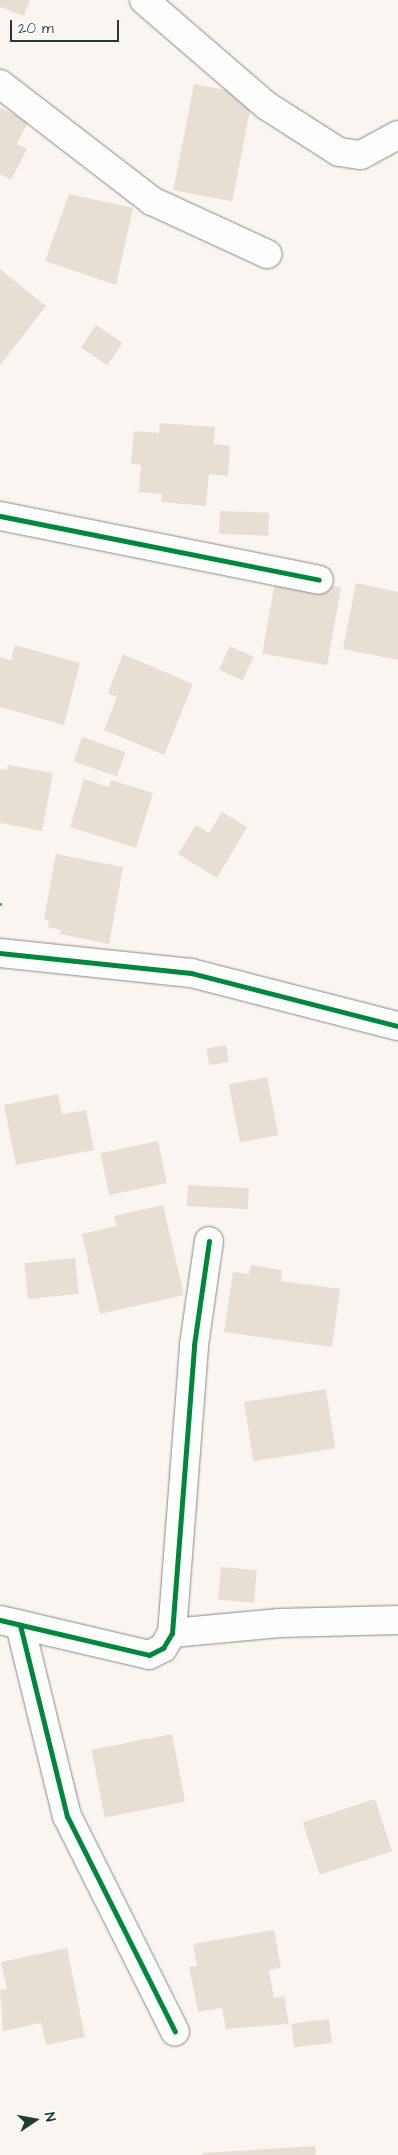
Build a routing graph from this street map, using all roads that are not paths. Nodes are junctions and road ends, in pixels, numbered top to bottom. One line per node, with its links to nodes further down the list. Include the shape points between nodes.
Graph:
1 (144, 0): 3 (street, via 267,106 339,152 361,155)
2 (0, 84): 4 (street, via 152,201)
3 (398, 135)
4 (267, 254)
5 (0, 516): 6 (street)
6 (319, 580)
7 (0, 953): 8 (street, via 191,973)
8 (398, 1026)
9 (209, 1241): 12 (street, via 194,1345)
10 (398, 1620): 12 (street, via 280,1623)
11 (10, 1622): 12 (street, via 149,1655 163,1648); 13 (street, via 67,1816)
12 (172, 1634)
13 (175, 2032)

